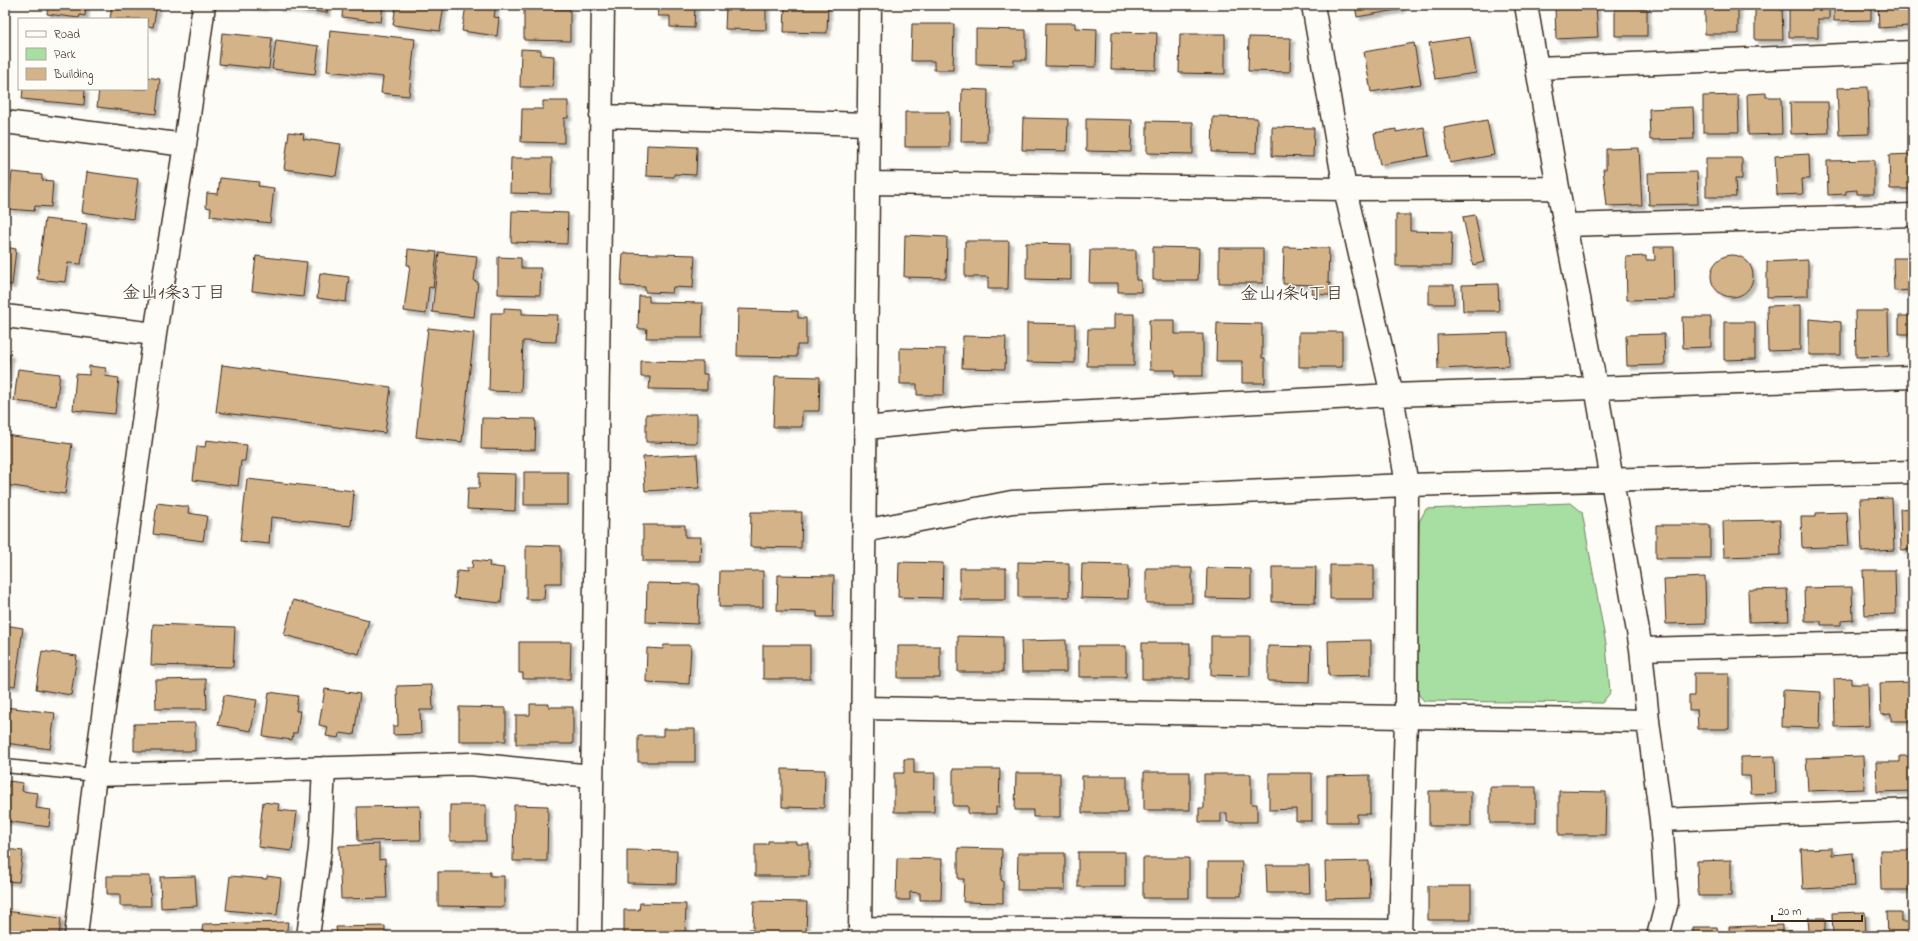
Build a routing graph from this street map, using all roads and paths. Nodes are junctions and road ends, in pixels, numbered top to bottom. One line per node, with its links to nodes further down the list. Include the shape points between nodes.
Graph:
1 (204, 5): 11 (street)
2 (603, 5): 8 (street)
3 (870, 5): 10 (street)
4 (1313, 5): 14 (street)
5 (1526, 5): 7 (street)
6 (1913, 52): 7 (street)
7 (1538, 68): 13 (street)
8 (601, 116): 10 (street); 35 (street)
9 (5, 122): 11 (street)
10 (868, 124): 12 (street)
11 (185, 145): 18 (street)
12 (868, 182): 14 (street); 22 (street)
13 (1558, 188): 14 (street); 16 (street)
14 (1345, 189): 21 (street)
15 (1913, 215): 16 (street)
16 (1565, 225): 20 (street)
17 (5, 316): 18 (street)
18 (155, 334): 34 (street)
19 (1913, 377): 20 (street)
20 (1596, 387): 21 (street); 24 (street)
21 (1392, 395): 22 (street, via 976,416); 25 (street)
22 (866, 428): 26 (street)
23 (1913, 472): 24 (street)
24 (1612, 480): 25 (street); 28 (street)
25 (1407, 485): 26 (street, via 1012,502); 30 (street)
26 (864, 531): 29 (street)
27 (1913, 642): 28 (street)
28 (1641, 649): 31 (street)
29 (863, 708): 30 (street); 38 (street)
30 (1406, 717): 31 (street); 39 (street)
31 (1648, 721): 37 (street)
32 (5, 766): 34 (lane)
33 (324, 768): 34 (street); 35 (street, via 470,764); 41 (street, via 320,849)
34 (95, 775): 40 (street)
35 (592, 776): 42 (street)
36 (1913, 810): 37 (street)
37 (1661, 820): 43 (street, via 1667,902)
38 (860, 932): 39 (street)
39 (1400, 933)
40 (76, 936)
41 (308, 936)
42 (590, 936)
43 (1658, 936)

